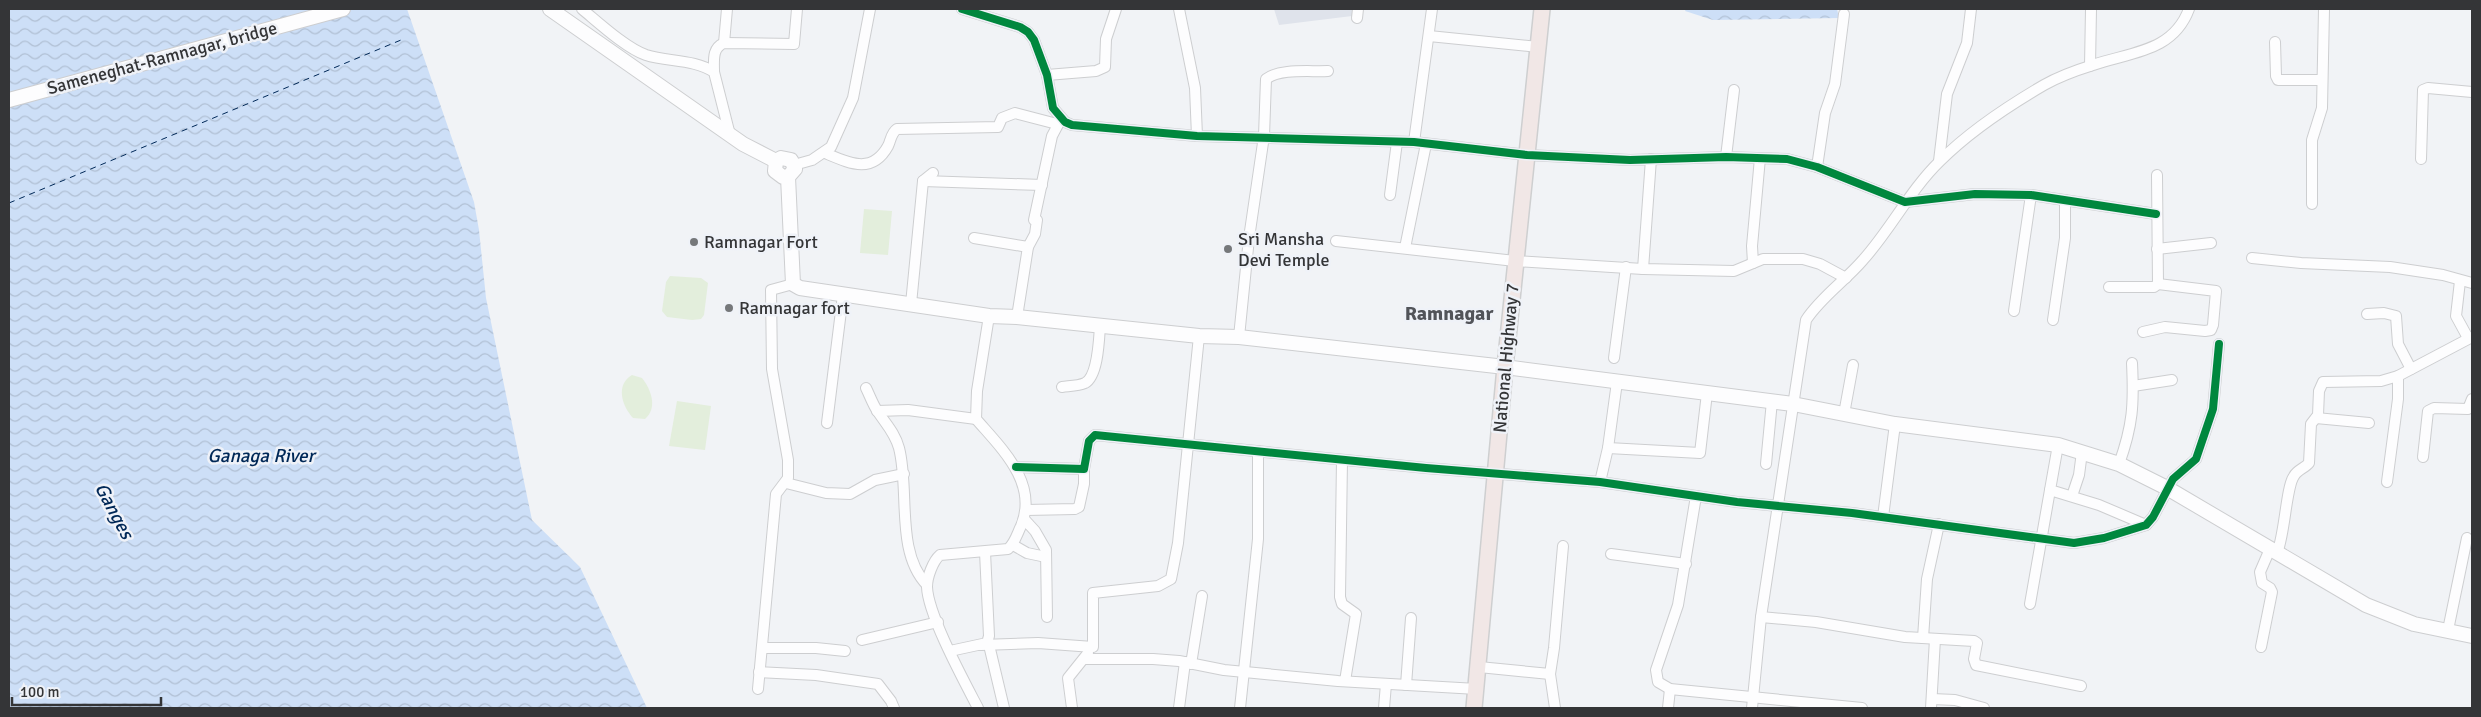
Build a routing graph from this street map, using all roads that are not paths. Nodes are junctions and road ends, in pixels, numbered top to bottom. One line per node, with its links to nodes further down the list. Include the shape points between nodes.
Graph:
1 (344, 9): 30 (main road, Sameneghat-Ramnagar, bridge)
2 (550, 9): 32 (main road)
3 (582, 9): 18 (street)
4 (591, 9): 18 (street)
5 (727, 9): 21 (street)
6 (797, 9): 21 (street, via 794,44)
7 (870, 9): 38 (street, via 853,98 831,147)
8 (962, 9): 26 (street, via 1028,32)
9 (1116, 9): 26 (street, via 1106,39 1105,67 1096,71)
10 (1179, 9): 33 (street, via 1195,88)
11 (1432, 9): 19 (street)
12 (1542, 9): 22 (main road, National Highway 7)
13 (1971, 9): 44 (street, via 1967,43 1947,94)
14 (2090, 9): 23 (street)
15 (2189, 9): 23 (street, via 2181,26 2166,40 2134,54)
16 (2324, 9): 27 (street)
17 (1844, 14): 45 (street, via 1835,84 1825,113)
18 (598, 22): 25 (street, via 638,51 670,61 694,63)
19 (1429, 36): 22 (street); 36 (street)
20 (2275, 42): 27 (street, via 2278,80)
21 (724, 43): 25 (street, via 714,54)
22 (1538, 47): 39 (main road, National Highway 7)
23 (2090, 66): 44 (street, via 2045,85 1980,127)
24 (1328, 71): 34 (street, via 1283,73 1266,79)
25 (714, 72): 32 (street)
26 (1047, 75): 31 (street, via 1053,108)
27 (2322, 80): 55 (street, via 2322,108 2312,148)
28 (1734, 90): 40 (street)
29 (2472, 92): 43 (street, via 2424,90)
30 (9, 100)
31 (1059, 121): 33 (street, via 1072,125); 38 (street, via 1015,113 1002,118 998,127 897,129 892,132 881,157 866,165); 50 (street, via 1052,136)
32 (730, 135): 46 (main road, via 776,162 778,175)
33 (1198, 136): 34 (street)
34 (1264, 136): 35 (street); 84 (street)
35 (1397, 142): 36 (street); 51 (street)
36 (1414, 142): 37 (street)
37 (1426, 144): 39 (street); 61 (street)
38 (825, 153): 46 (street)
39 (1527, 154): 42 (street); 64 (main road, National Highway 7)
40 (1726, 157): 41 (street); 42 (street)
41 (1760, 158): 45 (street, via 1787,159); 65 (street)
42 (1651, 159): 67 (street)
43 (2421, 159)
44 (1939, 161): 54 (street)
45 (1817, 167): 54 (street)
46 (791, 171): 70 (main road)
47 (933, 173): 49 (street)
48 (2156, 175): 56 (street)
49 (923, 181): 50 (street); 75 (street)
50 (1042, 185): 60 (street, via 1034,220 1037,220 1035,234)
51 (1390, 195)
52 (2031, 195): 53 (street); 54 (street, via 1975,194); 76 (street)
53 (2065, 200): 56 (street); 80 (street, via 2065,238)
54 (1906, 202): 68 (street, via 1865,258)
55 (2312, 204)
56 (2156, 214): 62 (street)
57 (974, 238): 60 (street)
58 (1336, 241): 61 (street)
59 (2211, 243): 62 (street)
60 (1028, 247): 79 (street)
61 (1404, 248): 64 (street)
62 (2156, 249): 71 (street)
63 (2252, 258): 69 (street, via 2390,267 2443,275)
64 (1515, 261): 66 (street); 90 (main road, National Highway 7)
65 (1753, 264): 67 (street, via 1734,271); 68 (street, via 1763,259 1803,259)
66 (1626, 267): 67 (street); 87 (street)
67 (1643, 269)
68 (1846, 278): 101 (street, via 1806,320)
69 (2460, 281): 72 (street); 85 (street, via 2456,316)
70 (793, 284): 74 (main road); 125 (street, via 771,290 772,369 787,453)
71 (2158, 284): 73 (street, via 2154,287); 82 (street, via 2216,292 2213,325 2211,330 2205,331 2165,327)
72 (2472, 284)
73 (2109, 287)
74 (843, 295): 75 (main road); 107 (street)
75 (911, 304): 78 (main road)
76 (2014, 311)
77 (2367, 314): 91 (street, via 2396,316 2400,351)
78 (989, 316): 79 (main road); 106 (street, via 977,391)
79 (1018, 317): 81 (main road)
80 (2053, 320)
81 (1100, 326): 83 (main road); 96 (street, via 1091,379)
82 (2143, 332)
83 (1199, 336): 84 (main road); 110 (street)
84 (1239, 337): 90 (main road)
85 (2470, 338): 91 (street)
86 (2219, 344): 126 (street, via 2213,409 2199,453)
87 (1614, 358)
88 (2132, 363): 95 (street)
89 (1853, 365): 104 (street)
90 (1505, 367): 94 (main road); 122 (main road, National Highway 7)
91 (2411, 369): 92 (street)
92 (2398, 376): 105 (street, via 2373,383 2323,382); 124 (street)
93 (2172, 380): 95 (street)
94 (1616, 382): 98 (main road); 112 (street)
95 (2133, 386): 118 (street, via 2132,424)
96 (1062, 387)
97 (866, 388): 103 (street)
98 (1707, 394): 100 (main road); 112 (street, via 1700,453)
99 (2472, 398): 102 (street)
100 (1772, 401): 101 (main road); 117 (street)
101 (1793, 404): 104 (main road); 130 (street)
102 (2470, 409): 115 (street, via 2434,408 2428,411)
103 (876, 411): 106 (street, via 908,410); 121 (street, via 891,428 899,446)
104 (1844, 414): 109 (main road)
105 (2316, 418): 108 (street); 139 (street, via 2310,427 2309,463 2292,480 2285,530)
106 (976, 419): 119 (street)
107 (826, 423)
108 (2369, 423)
109 (1895, 424): 111 (main road); 132 (street)
110 (1188, 444): 113 (street); 120 (street, via 1095,435 1089,441); 157 (street, via 1171,579 1158,586 1093,593)
111 (2058, 446): 114 (main road); 127 (street)
112 (1608, 448): 123 (street)
113 (1258, 451): 116 (street); 165 (street, via 1258,539)
114 (2082, 452): 118 (main road); 129 (street)
115 (2423, 457)
116 (1342, 460): 122 (street); 168 (street, via 1340,597 1342,604 1356,614)
117 (1766, 464)
118 (2119, 464): 126 (main road)
119 (1016, 467): 120 (street); 131 (street, via 1023,487)
120 (1084, 469): 131 (street, via 1079,506)
121 (904, 474): 125 (street, via 876,480 850,494 826,493); 144 (street, via 909,545 917,571)
122 (1496, 474): 123 (street); 164 (main road, National Highway 7)
123 (1600, 482): 128 (street)
124 (2387, 482)
125 (786, 483): 159 (street, via 776,494)
126 (2167, 488): 134 (street); 139 (main road)
127 (2050, 490): 129 (street); 135 (street)
128 (1696, 496): 130 (street); 143 (street)
129 (2072, 496): 134 (street)
130 (1778, 507): 132 (street); 148 (street)
131 (1025, 514): 137 (street); 142 (street, via 1044,542)
132 (1883, 517): 133 (street)
133 (1939, 524): 135 (street); 153 (street, via 1927,579)
134 (2146, 525): 135 (street, via 2083,542)
135 (2041, 538): 146 (street)
136 (2467, 538): 151 (street)
137 (1013, 545): 140 (street); 142 (street, via 1027,553)
138 (1563, 546): 167 (street)
139 (2274, 551): 151 (main road, via 2366,605 2414,624); 158 (street, via 2260,572 2262,582 2272,592)
140 (986, 552): 144 (street, via 940,555 934,562); 156 (street, via 989,636)
141 (1611, 554): 143 (street)
142 (1046, 557): 147 (street)
143 (1686, 564): 172 (street, via 1675,617 1656,670 1658,682)
144 (927, 585): 150 (street)
145 (1202, 596): 163 (street)
146 (2030, 604)
147 (1047, 617)
148 (1761, 617): 153 (street); 175 (street)
149 (1411, 618): 170 (street)
150 (938, 622): 155 (street); 161 (street)
151 (2448, 630): 152 (main road)
152 (2472, 636)
153 (1923, 638): 154 (street)
154 (1935, 639): 171 (street, via 1974,641 1977,647 1974,662 1985,668); 176 (street)
155 (862, 640)
156 (985, 645): 157 (street, via 1038,643); 161 (street); 179 (street)
157 (1093, 647): 162 (street)
158 (2261, 647)
159 (762, 648): 160 (street); 166 (street)
160 (845, 651)
161 (950, 651): 178 (street)
162 (1084, 658): 163 (street); 180 (street, via 1068,678)
163 (1188, 663): 165 (street); 181 (street)
164 (1479, 667): 167 (street); 174 (main road, National Highway 7)
165 (1242, 671): 168 (street); 182 (street)
166 (759, 672): 173 (street); 177 (street, via 816,675 878,684 892,700)
167 (1550, 674): 185 (street)
168 (1345, 681): 169 (street)
169 (1386, 684): 170 (street); 183 (street)
170 (1406, 685): 174 (street)
171 (2081, 686)
172 (1670, 688): 175 (street); 186 (street)
173 (758, 689)
174 (1477, 689): 184 (main road, National Highway 7)
175 (1754, 697): 187 (street); 188 (street)
176 (1931, 703): 189 (street, via 1955,700)
177 (894, 708)
178 (978, 708)
179 (1004, 708)
180 (1072, 708)
181 (1179, 708)
182 (1240, 708)
183 (1384, 708)
184 (1474, 708)
185 (1555, 708)
186 (1668, 708)
187 (1752, 708)
188 (1862, 708)
189 (1984, 708)

